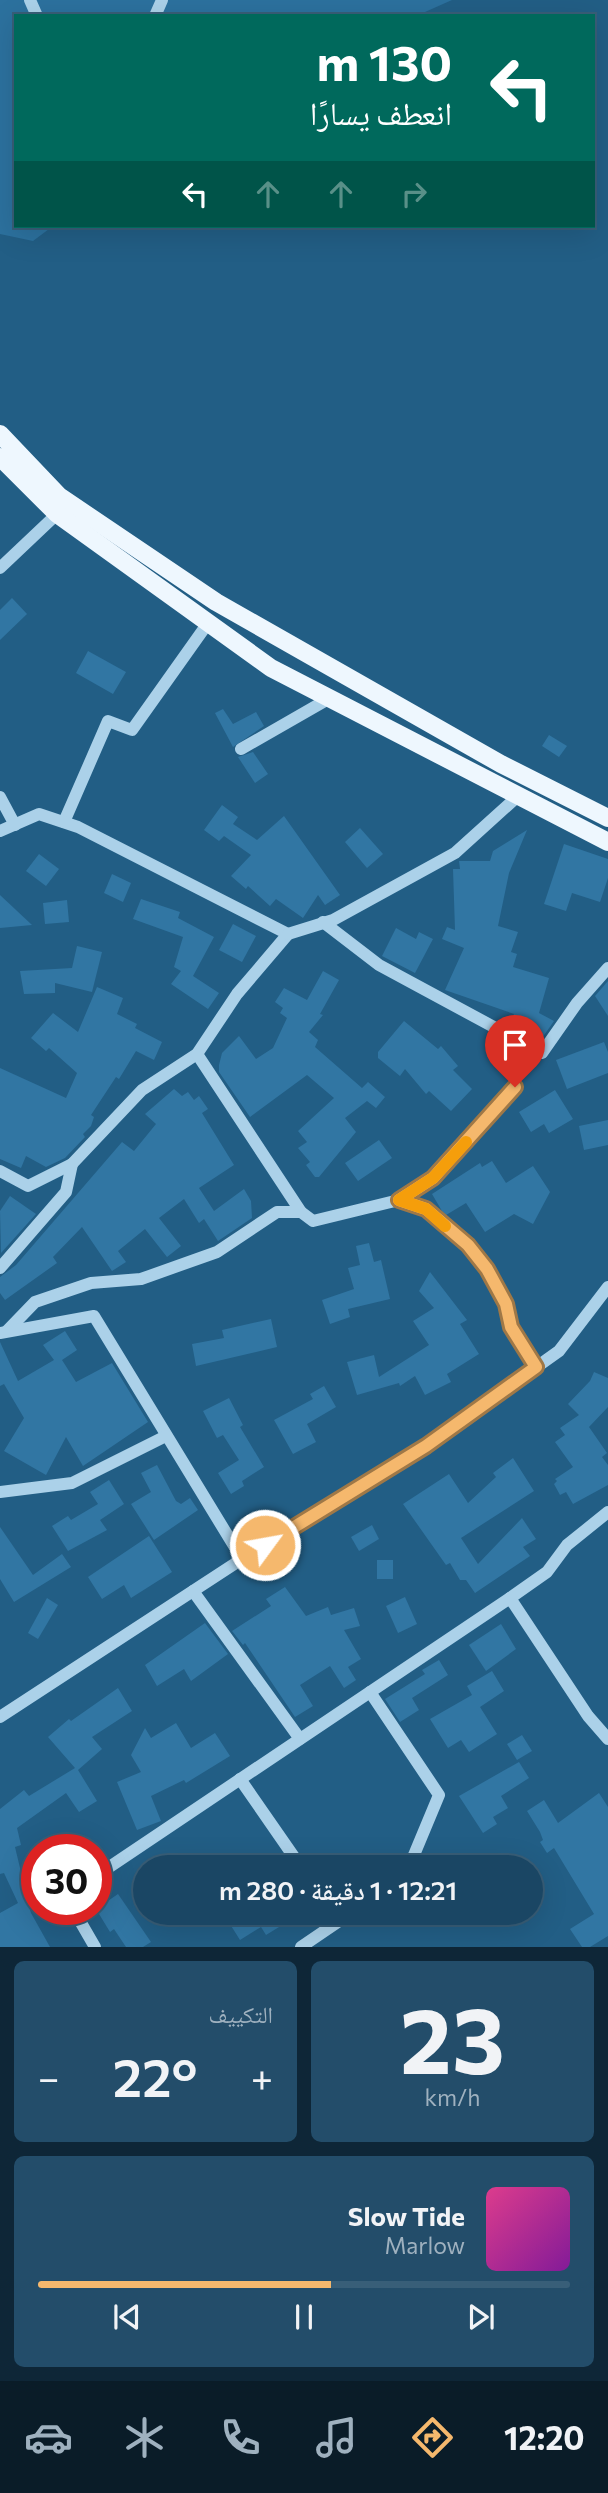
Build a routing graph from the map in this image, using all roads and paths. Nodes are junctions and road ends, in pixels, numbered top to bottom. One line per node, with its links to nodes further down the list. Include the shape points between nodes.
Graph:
1 (0, 434): 10 (main road, via 59,496 216,602 501,764)
2 (0, 457): 3 (main road)
3 (57, 514): 4 (street); 5 (main road)
4 (0, 568)
5 (208, 623): 6 (main road, via 271,668); 11 (street, via 132,730 108,721)
6 (330, 698): 7 (street); 8 (main road)
7 (241, 749)
8 (518, 796): 14 (main road); 15 (street, via 455,853)
9 (0, 797): 12 (street)
10 (608, 818)
11 (64, 822): 12 (street, via 38,814); 16 (street)
12 (15, 825): 13 (street)
13 (0, 831)
14 (608, 842)
15 (323, 922): 16 (street); 17 (street, via 379,965 542,1053)
16 (288, 934): 18 (street, via 237,994)
17 (608, 968)
18 (197, 1054): 20 (street, via 142,1090); 23 (street)
19 (515, 1087): 22 (street, via 433,1178)
20 (72, 1164): 21 (street, via 28,1186); 24 (street, via 65,1192)
21 (0, 1171)
22 (399, 1200): 23 (street, via 313,1221); 27 (street, via 426,1209 468,1245 487,1269 506,1304 511,1327)
23 (301, 1212): 26 (street, via 277,1212 217,1252 141,1279 91,1283 35,1301)
24 (0, 1268)
25 (608, 1287): 27 (street, via 559,1351)
26 (3, 1332): 28 (street, via 93,1317)
27 (536, 1367): 31 (street, via 426,1446)
28 (166, 1436): 29 (street, via 72,1483); 31 (street)
29 (0, 1492)
30 (608, 1512): 33 (street, via 567,1545 547,1572)
31 (242, 1559): 32 (street)
32 (193, 1591): 35 (street); 36 (street)
33 (510, 1598): 34 (street); 37 (street)
34 (370, 1692): 36 (street); 40 (street, via 439,1795)
35 (0, 1717)
36 (300, 1739): 38 (street)
37 (608, 1739)
38 (240, 1779): 39 (street); 41 (street)
39 (293, 1855)
40 (414, 1855)
41 (112, 1865)
42 (82, 1925): 44 (street)
43 (327, 1925): 45 (street)
44 (95, 1947)
45 (301, 1947)

